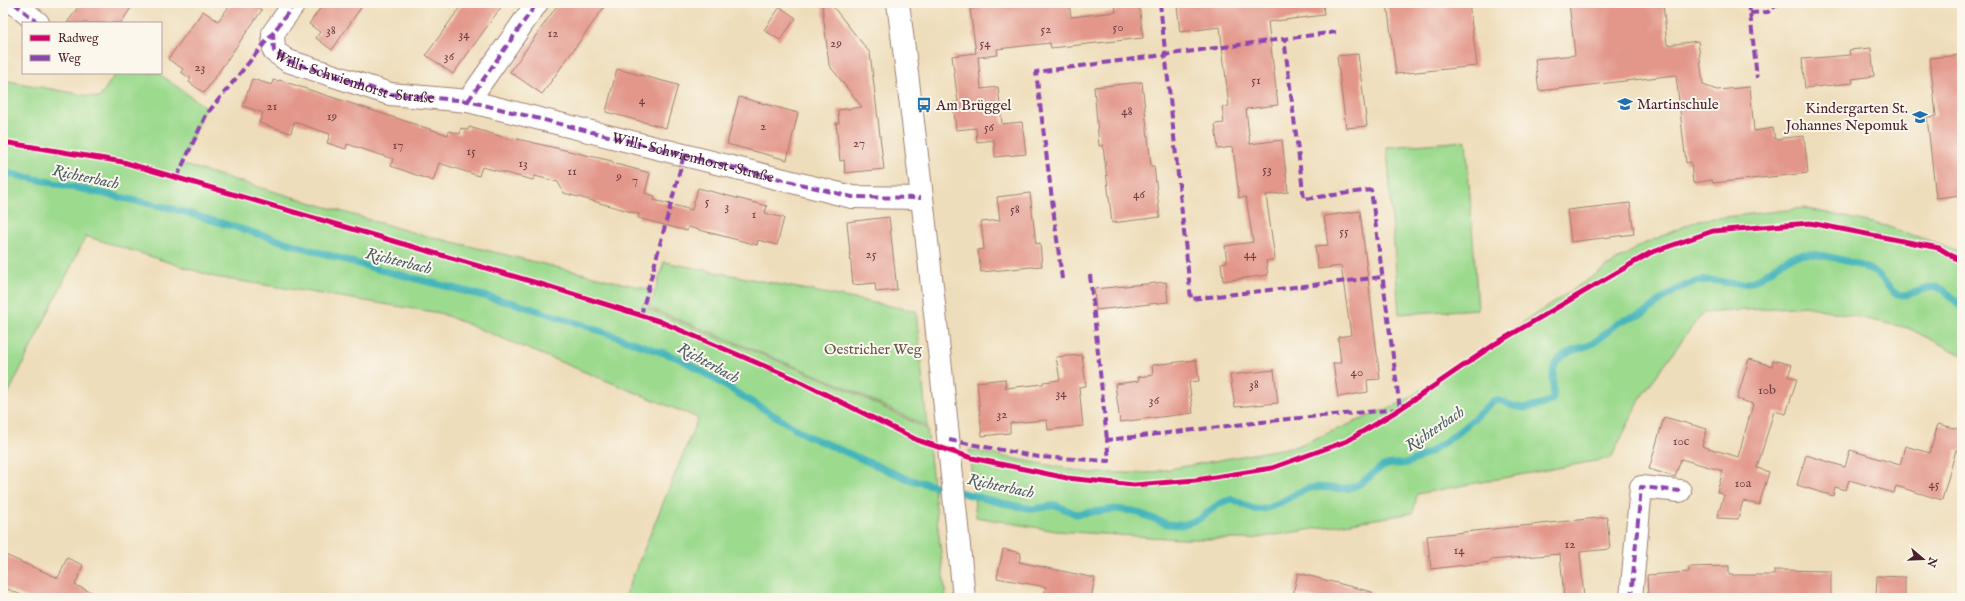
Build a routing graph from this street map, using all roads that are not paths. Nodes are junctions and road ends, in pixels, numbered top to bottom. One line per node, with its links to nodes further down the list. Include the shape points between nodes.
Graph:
1 (14, 3): 5 (street)
2 (295, 3): 6 (street, Willi-Schwienhorst-Straße, via 273,33 274,51 288,61 390,94)
3 (538, 3): 6 (street)
4 (898, 3): 7 (street)
5 (37, 22)
6 (468, 100): 7 (street, Willi-Schwienhorst-Straße, via 852,198)
7 (921, 198): 9 (street)
8 (1680, 491): 10 (street, via 1641,487)
9 (964, 598)
10 (1631, 598)

